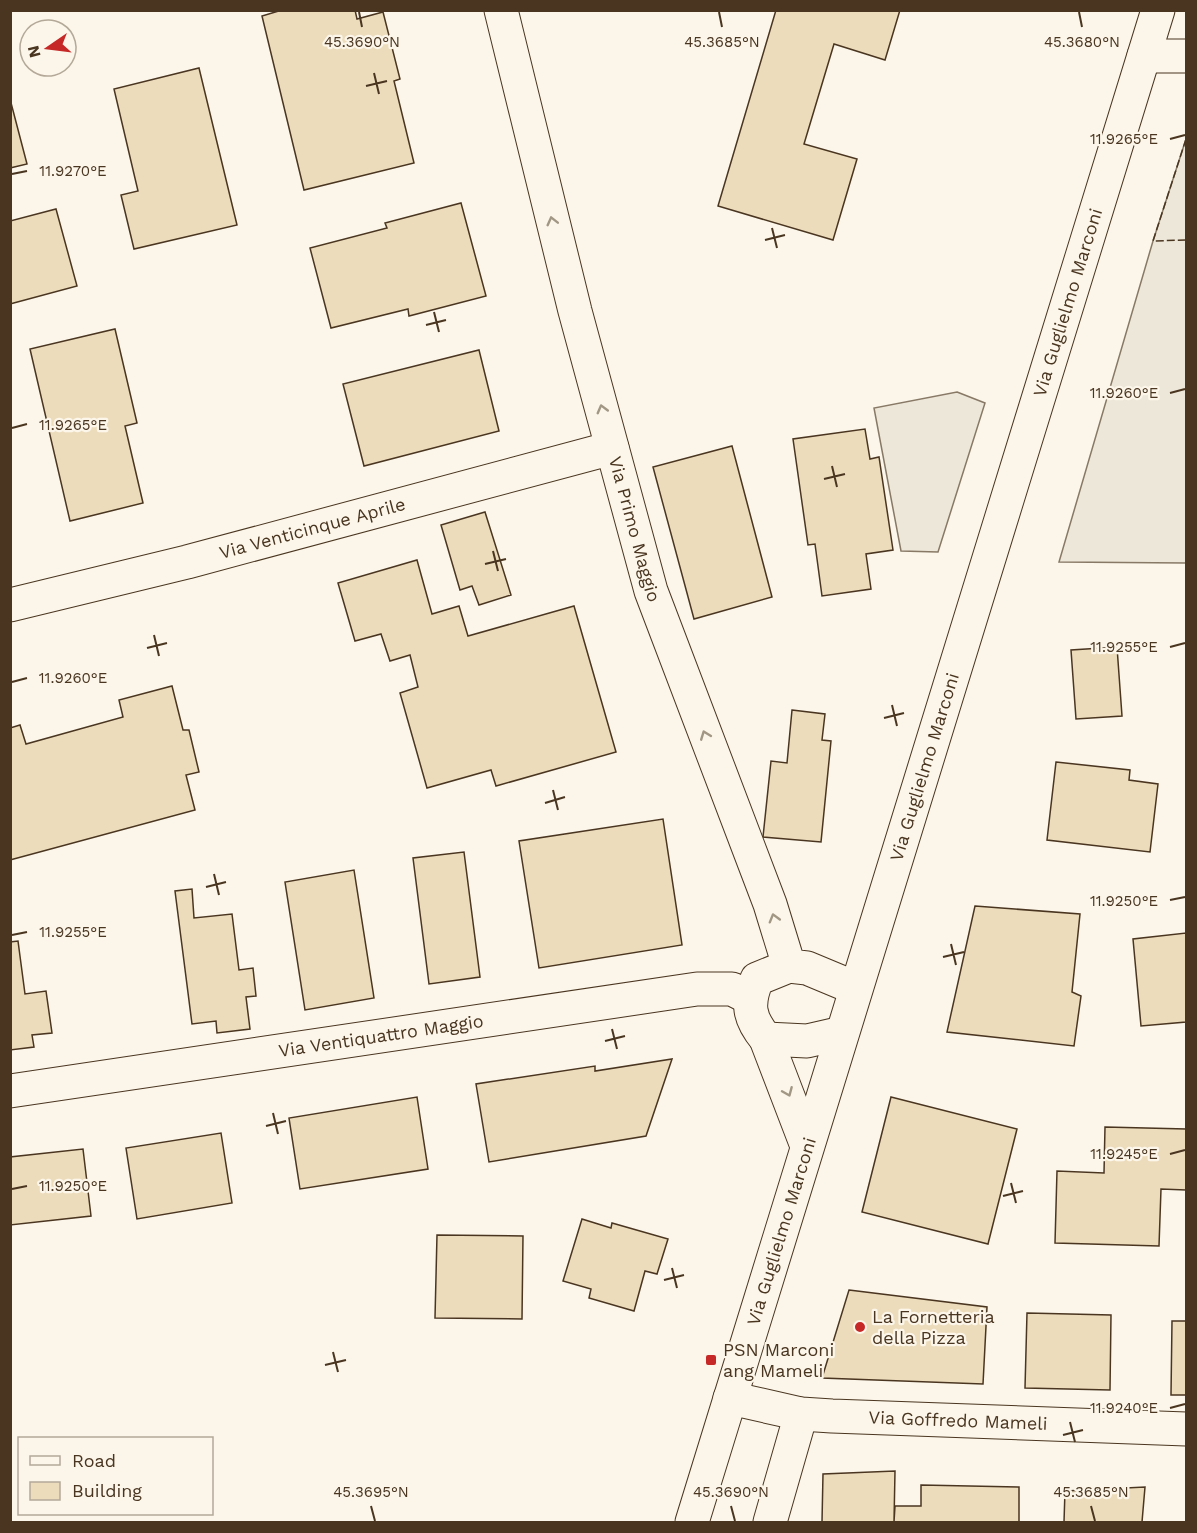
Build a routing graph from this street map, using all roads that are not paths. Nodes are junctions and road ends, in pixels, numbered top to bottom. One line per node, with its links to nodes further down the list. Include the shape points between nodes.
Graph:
1 (501, 10): 5 (street, Via Primo Maggio, one-way to 1)
2 (1158, 10): 3 (street, Via Guglielmo Marconi)
3 (1144, 56): 4 (street); 8 (street, Via Guglielmo Marconi)
4 (1186, 56)
5 (612, 448): 6 (street, Via Venticinque Aprile, via 210,556); 7 (street, Via Primo Maggio, one-way to 5, via 770,904 667,638)
6 (10, 604)
7 (789, 966): 8 (street, via 807,968); 9 (street, via 757,979)
8 (855, 988): 10 (street, Via Guglielmo Marconi)
9 (750, 998): 11 (street, via 750,1011); 12 (street, Via Ventiquattro Maggio, via 732,989 697,989)
10 (842, 1033): 11 (street, via 807,1041); 13 (street, Via Guglielmo Marconi)
11 (766, 1039): 13 (street, one-way to 13)
12 (10, 1091)
13 (807, 1146): 14 (street, Via Guglielmo Marconi)
14 (730, 1398): 15 (street, Via Goffredo Mameli); 17 (street, Via Guglielmo Marconi)
15 (801, 1414): 16 (street, Via Goffredo Mameli); 18 (street)
16 (1186, 1429)
17 (692, 1522)
18 (770, 1522)

